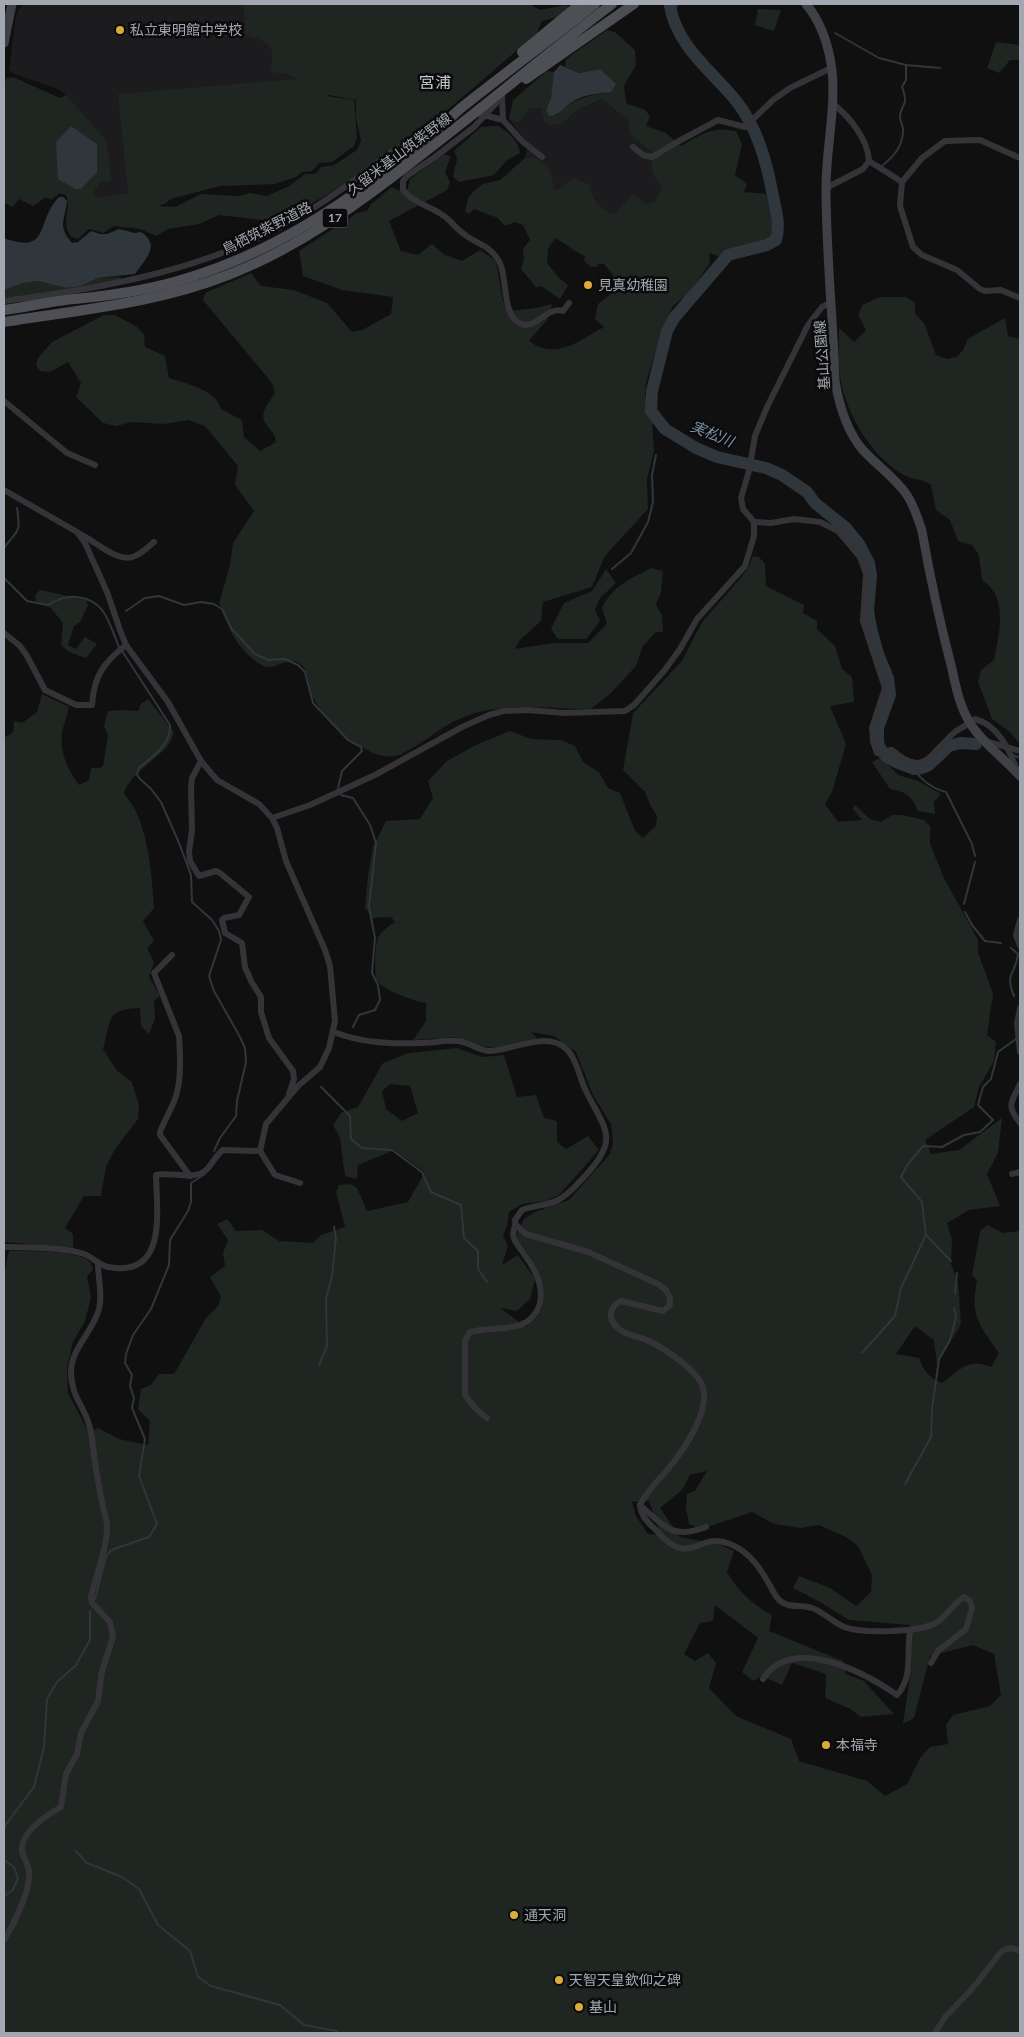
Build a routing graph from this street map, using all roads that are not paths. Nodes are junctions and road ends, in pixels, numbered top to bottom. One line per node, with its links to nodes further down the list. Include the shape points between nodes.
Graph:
1 (12, 4): 7 (main road)
2 (580, 4): 11 (main road)
3 (595, 4): 11 (main road, 鳥栖筑紫野道路 / 17)
4 (612, 4): 9 (main road)
5 (634, 4): 9 (main road)
6 (806, 4): 8 (main road, 基山公園線, via 822,28)
7 (4, 43)
8 (832, 68): 10 (main road, 基山公園線); 14 (street, via 790,88 745,127 718,120 652,157)
9 (502, 94): 12 (main road, 久留米基山筑紫野線); 13 (street)
10 (832, 103): 18 (street, via 865,142); 20 (main road, 基山公園線)
11 (458, 110): 25 (main road, 鳥栖筑紫野道路 / 17, via 344,201 304,227 230,264 134,292)
12 (480, 114): 13 (street); 24 (street, via 474,127 407,176 403,190 412,200 446,217 463,234 494,254 502,266 505,291 516,321 530,324 552,310 562,310); 26 (main road, 久留米基山筑紫野線 / 17, via 310,235 237,272 152,298)
13 (504, 120): 16 (street, via 523,142)
14 (634, 147)
15 (393, 151): 22 (street, via 339,192 299,217 224,252 134,280)
16 (542, 157)
17 (1020, 158): 19 (street, via 980,140 945,141 922,158)
18 (869, 161): 19 (street); 20 (street, via 863,170)
19 (902, 182): 21 (street, via 900,206 913,247 922,256 958,270 980,289 1001,290)
20 (826, 188): 23 (main road, 基山公園線)
21 (1020, 298)
22 (4, 301)
23 (832, 302): 30 (street, via 822,308 808,325 755,436 741,498 743,509); 35 (main road, 基山公園線, via 838,397 861,448 901,488 916,512 957,691)
24 (568, 303)
25 (4, 310)
26 (4, 322)
27 (4, 401): 28 (street, via 68,453)
28 (95, 464)
29 (4, 490): 31 (street)
30 (754, 522): 35 (street, via 794,519 820,522 838,530 860,557 866,574 863,621 884,688 872,728 877,752 888,749 909,761 924,762 955,732); 41 (street, via 754,536 745,566 737,578 697,619 664,672 625,711 564,713 528,710 489,714 375,775 310,805)
31 (77, 532): 32 (street, via 119,557 134,558); 34 (street, via 107,592)
32 (154, 542)
33 (4, 633): 34 (street, via 20,646 45,690 76,705 92,705 97,678)
34 (123, 648): 39 (street, via 168,702)
35 (970, 723): 36 (main road, 基山公園線); 37 (street, via 975,719 984,722)
36 (983, 740): 37 (street); 40 (main road, 基山公園線)
37 (1007, 746): 38 (street); 40 (street)
38 (1020, 752)
39 (200, 761): 41 (street, via 218,780 259,804); 49 (street, via 191,788 190,861 199,876 220,872 249,896 239,916 224,918 222,927 224,933 242,943 245,967 261,997 261,1012 269,1038 293,1071)
40 (1019, 775)
41 (272, 818): 46 (street, via 286,861 325,950 332,976)
42 (1020, 920): 43 (street, via 1016,935)
43 (1020, 946)
44 (172, 955): 54 (street, via 154,974 179,1036 180,1060 176,1098 160,1135)
45 (1020, 1008): 47 (street, via 1017,1024)
46 (334, 1032): 49 (street, via 320,1067); 56 (street, via 372,1042 419,1044 459,1041 488,1051 544,1042 564,1047 601,1118 607,1134 606,1146 602,1156 567,1194 558,1200 522,1210 515,1220)
47 (1020, 1052)
48 (1020, 1084): 50 (street, via 1010,1104)
49 (288, 1097): 51 (street, via 266,1124)
50 (1020, 1123)
51 (260, 1151): 54 (street, via 223,1150 207,1169); 55 (street, via 275,1175)
52 (1020, 1172): 53 (street)
53 (1012, 1174)
54 (190, 1176): 58 (street, via 156,1176 156,1236 153,1247 139,1264 124,1268)
55 (300, 1183)
56 (516, 1225): 59 (street, via 513,1236 537,1276 541,1299 533,1317 522,1325 478,1330 466,1337 465,1395); 60 (street, via 526,1234 606,1259 658,1284 670,1298 670,1304 663,1311 621,1301 611,1310 610,1317 620,1330 667,1352 697,1375 703,1388 705,1405 699,1423)
57 (4, 1248): 58 (street, via 85,1254)
58 (98, 1264): 65 (street, via 99,1309 72,1360 72,1386 88,1418 107,1524 105,1545 91,1597 92,1603 110,1622 113,1637 102,1671 98,1700 82,1733 78,1754 66,1774 61,1807 32,1830 22,1846 30,1871 28,1883)
59 (487, 1418)
60 (640, 1505): 61 (street, via 668,1529 679,1533); 62 (street, via 645,1518 673,1546 690,1549 719,1540 741,1550 761,1569 778,1599 786,1605 814,1608 849,1628)
61 (706, 1527)
62 (910, 1631): 63 (street, via 945,1618 959,1598 970,1601 972,1608 966,1629 938,1651); 64 (street, via 909,1665 897,1695 868,1676 810,1658 784,1661 768,1670)
63 (931, 1663)
64 (763, 1679)
65 (4, 1940)
66 (1020, 1951): 67 (street, via 1006,1948 1001,1952)
67 (935, 2033)

